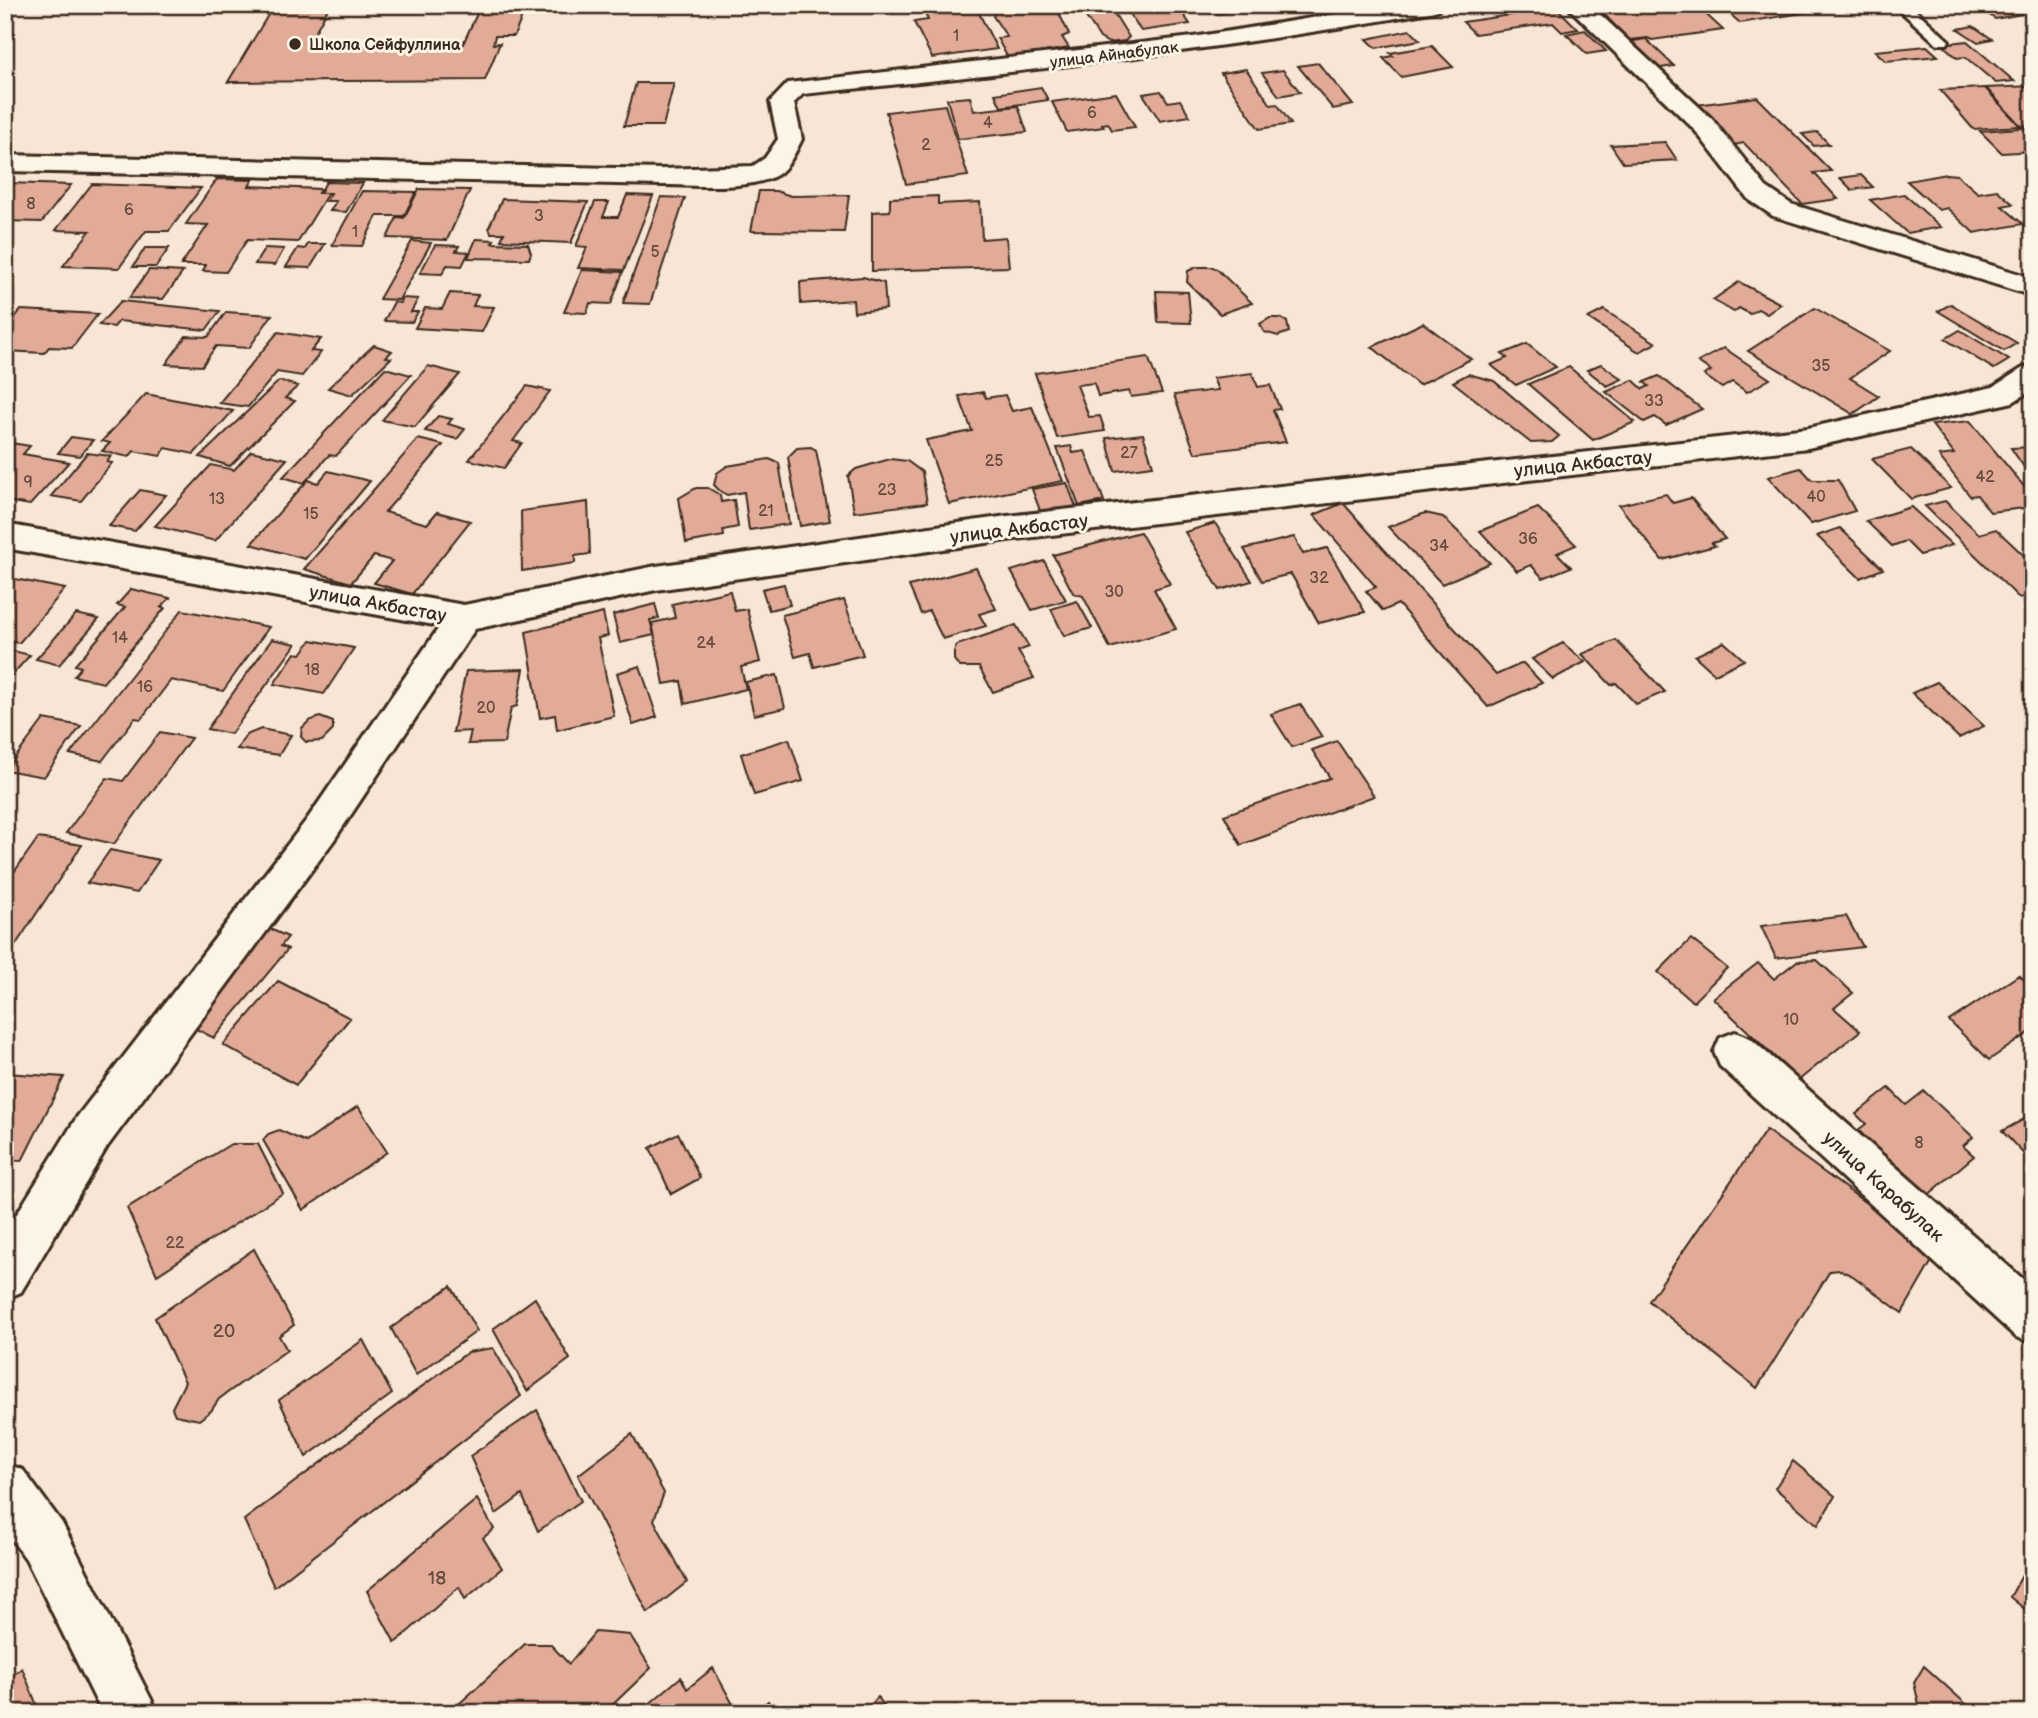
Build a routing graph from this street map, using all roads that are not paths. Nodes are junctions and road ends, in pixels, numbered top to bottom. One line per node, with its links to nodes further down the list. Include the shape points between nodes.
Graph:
1 (1430, 5): 5 (street, улица Айнабулак, via 1193,44 796,88 782,102 790,139 780,157 766,170 735,176)
2 (1577, 5): 6 (street, via 1703,124 1758,193 1782,211)
3 (1901, 5): 4 (lane)
4 (1942, 41)
5 (5, 163)
6 (2033, 287)
7 (2033, 375): 9 (street, улица Акбастау, via 2002,395 1808,438 994,530 656,578)
8 (5, 536): 9 (street, улица Акбастау)
9 (464, 618): 11 (street, via 321,829 92,1132)
10 (1735, 1052): 12 (street, улица Карабулак)
11 (5, 1276)
12 (2033, 1320)
13 (5, 1488): 14 (street, via 44,1541)
14 (131, 1713)

